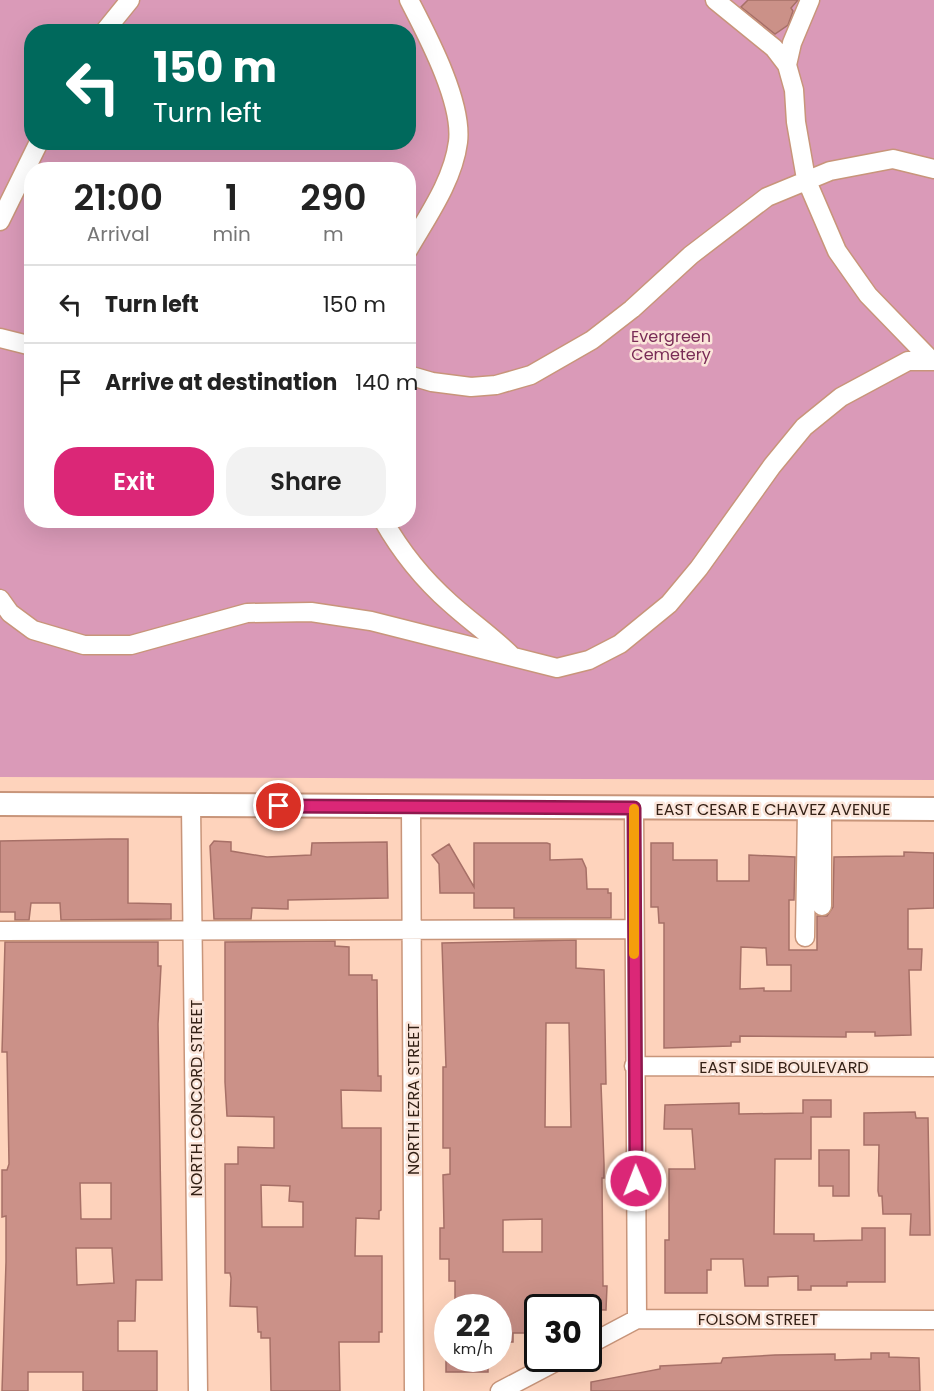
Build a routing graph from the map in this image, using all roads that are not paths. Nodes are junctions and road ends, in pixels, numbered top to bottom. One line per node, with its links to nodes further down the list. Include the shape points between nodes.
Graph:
1 (130, 0): 5 (street)
2 (409, 0): 11 (street, via 446,77 458,141 443,190)
3 (715, 0): 6 (street, via 774,48)
4 (810, 0): 6 (street)
5 (110, 24)
6 (787, 64): 9 (street)
7 (934, 169): 9 (street, via 893,159)
8 (24, 172): 10 (street)
9 (806, 179): 14 (street, via 837,251 868,295); 15 (street, via 767,197 691,255 592,340 531,375 471,387)
10 (0, 221)
11 (416, 236)
12 (0, 338): 13 (street)
13 (24, 344)
14 (933, 361): 18 (street, via 908,361 841,397 804,427 669,604 620,644 589,660 557,668)
15 (416, 377)
16 (387, 528): 18 (street, via 397,545 449,602)
17 (0, 599): 18 (street, via 10,613 33,630 84,645 131,645 248,613 311,612 370,621)
18 (514, 658)
19 (0, 804): 20 (main road, EAST CESAR E CHAVEZ AVENUE)
20 (191, 806): 21 (main road, EAST CESAR E CHAVEZ AVENUE); 27 (street, NORTH CONCORD STREET)
21 (411, 807): 22 (main road, EAST CESAR E CHAVEZ AVENUE); 28 (street, NORTH EZRA STREET)
22 (634, 808): 23 (main road, EAST CESAR E CHAVEZ AVENUE); 26 (street)
23 (814, 809): 24 (main road, EAST CESAR E CHAVEZ AVENUE); 25 (street); 30 (street)
24 (934, 809)
25 (822, 906)
26 (634, 929): 28 (street); 31 (street)
27 (194, 930): 28 (street); 29 (street); 37 (street, NORTH CONCORD STREET)
28 (412, 930): 38 (street, NORTH EZRA STREET)
29 (0, 931)
30 (805, 937)
31 (634, 1066): 32 (street, EAST SIDE BOULEVARD); 33 (street)
32 (934, 1067)
33 (637, 1319): 34 (street, FOLSOM STREET); 35 (street, FOLSOM STREET)
34 (934, 1320)
35 (602, 1338)
36 (536, 1372): 39 (street)
37 (198, 1391)
38 (414, 1391)
39 (500, 1391)

